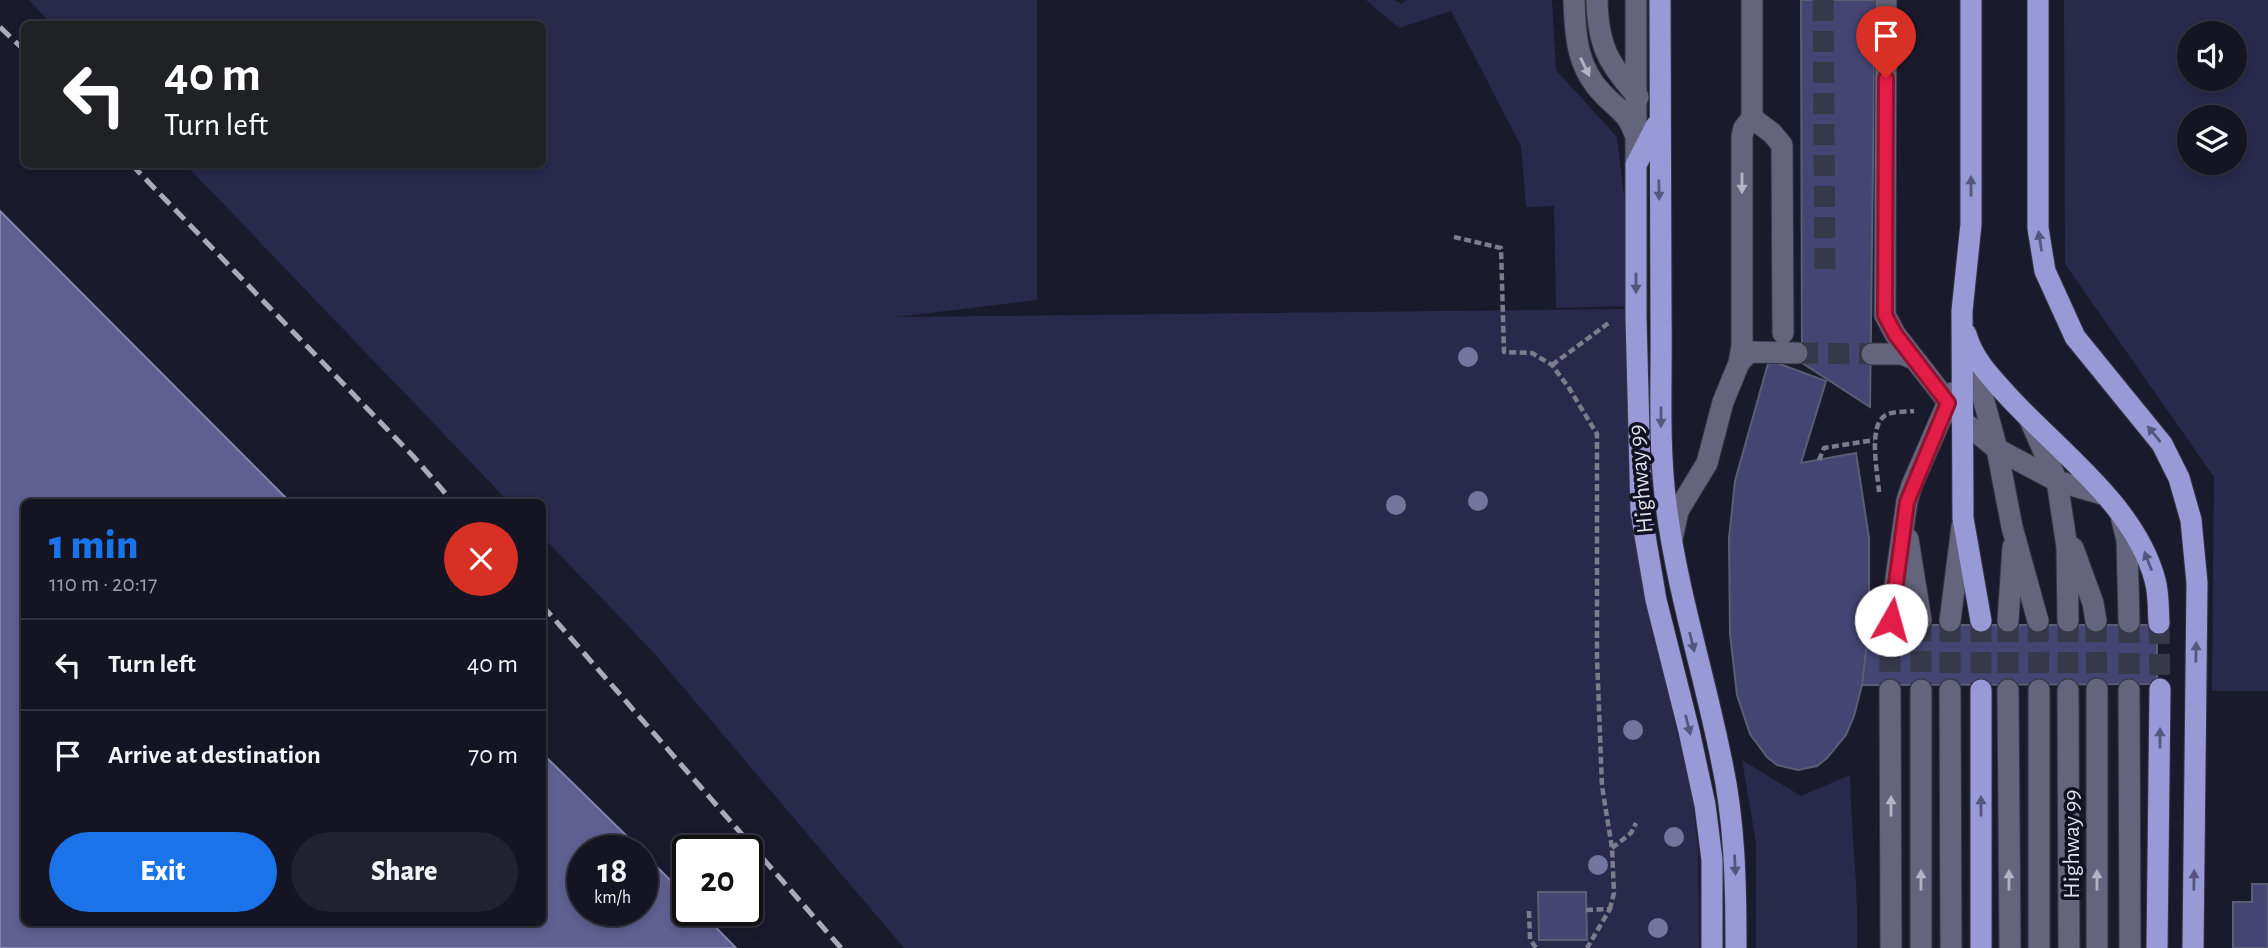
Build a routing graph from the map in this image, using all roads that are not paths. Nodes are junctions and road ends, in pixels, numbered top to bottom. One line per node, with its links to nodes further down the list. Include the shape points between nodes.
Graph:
1 (1574, 0): 12 (lane, one-way to 12, via 1576,39 1584,67 1597,88 1631,122)
2 (1597, 0): 9 (lane, via 1605,55)
3 (1636, 0): 9 (lane)
4 (1660, 0): 11 (highway, Highway 99)
5 (1752, 0): 10 (lane)
6 (1886, 0): 17 (lane, via 1885,315)
7 (1971, 0): 14 (highway, one-way to 7, via 1962,311 1970,249)
8 (2038, 0): 62 (highway, one-way to 8, via 2197,583 2191,520 2179,478 2162,444 2076,337 2045,271 2038,228)
9 (1636, 95): 11 (lane); 12 (lane)
10 (1752, 118): 13 (lane, via 1782,145); 18 (lane, one-way to 18, via 1742,135)
11 (1659, 121): 12 (highway); 29 (highway, Highway 99, one-way to 29, via 1661,440)
12 (1636, 155): 50 (highway, one-way to 50, via 1641,512 1653,588 1705,805 1712,860)
13 (1783, 333)
14 (1966, 351): 19 (lane); 20 (highway); 21 (highway); 22 (lane)
15 (1797, 353): 18 (lane, via 1753,352)
16 (1872, 354): 17 (lane, via 1902,354)
17 (1914, 359): 19 (lane)
18 (1739, 363): 29 (lane, via 1723,401 1707,463 1678,511)
19 (1948, 403): 21 (lane); 25 (lane, via 1912,485)
20 (2029, 418): 23 (lane); 24 (highway)
21 (1962, 421): 22 (lane); 26 (highway)
22 (1997, 449): 23 (lane); 28 (lane)
23 (2057, 481): 24 (lane); 27 (lane)
24 (2111, 501): 38 (lane, via 2127,540); 39 (highway, one-way to 24, via 2156,583 2149,562 2136,534)
25 (1905, 516): 30 (lane); 31 (lane)
26 (1962, 518): 32 (lane); 33 (highway)
27 (2065, 526): 36 (lane); 37 (lane)
28 (2012, 527): 34 (lane); 35 (lane)
29 (1672, 548): 51 (highway, Highway 99, one-way to 51, via 1725,780 1735,866)
30 (1891, 620)
31 (1921, 620)
32 (1950, 621)
33 (1981, 621)
34 (2008, 621)
35 (2038, 621)
36 (2068, 621)
37 (2096, 621)
38 (2129, 622)
39 (2159, 623)
40 (2097, 689): 59 (lane, Highway 99, one-way to 40)
41 (2160, 689): 61 (highway, one-way to 41)
42 (1891, 690): 52 (lane, one-way to 42)
43 (1921, 690): 53 (lane, one-way to 43)
44 (1950, 690): 54 (lane)
45 (1981, 690): 55 (highway, one-way to 45)
46 (2008, 690): 56 (lane, one-way to 46)
47 (2039, 690): 57 (lane, Highway 99)
48 (2068, 690): 58 (lane, Highway 99)
49 (2129, 690): 60 (lane)
50 (1712, 948)
51 (1736, 948)
52 (1891, 948)
53 (1921, 948)
54 (1951, 948)
55 (1981, 948)
56 (2010, 948)
57 (2039, 948)
58 (2069, 948)
59 (2097, 948)
60 (2130, 948)
61 (2157, 948)
62 (2193, 948)

